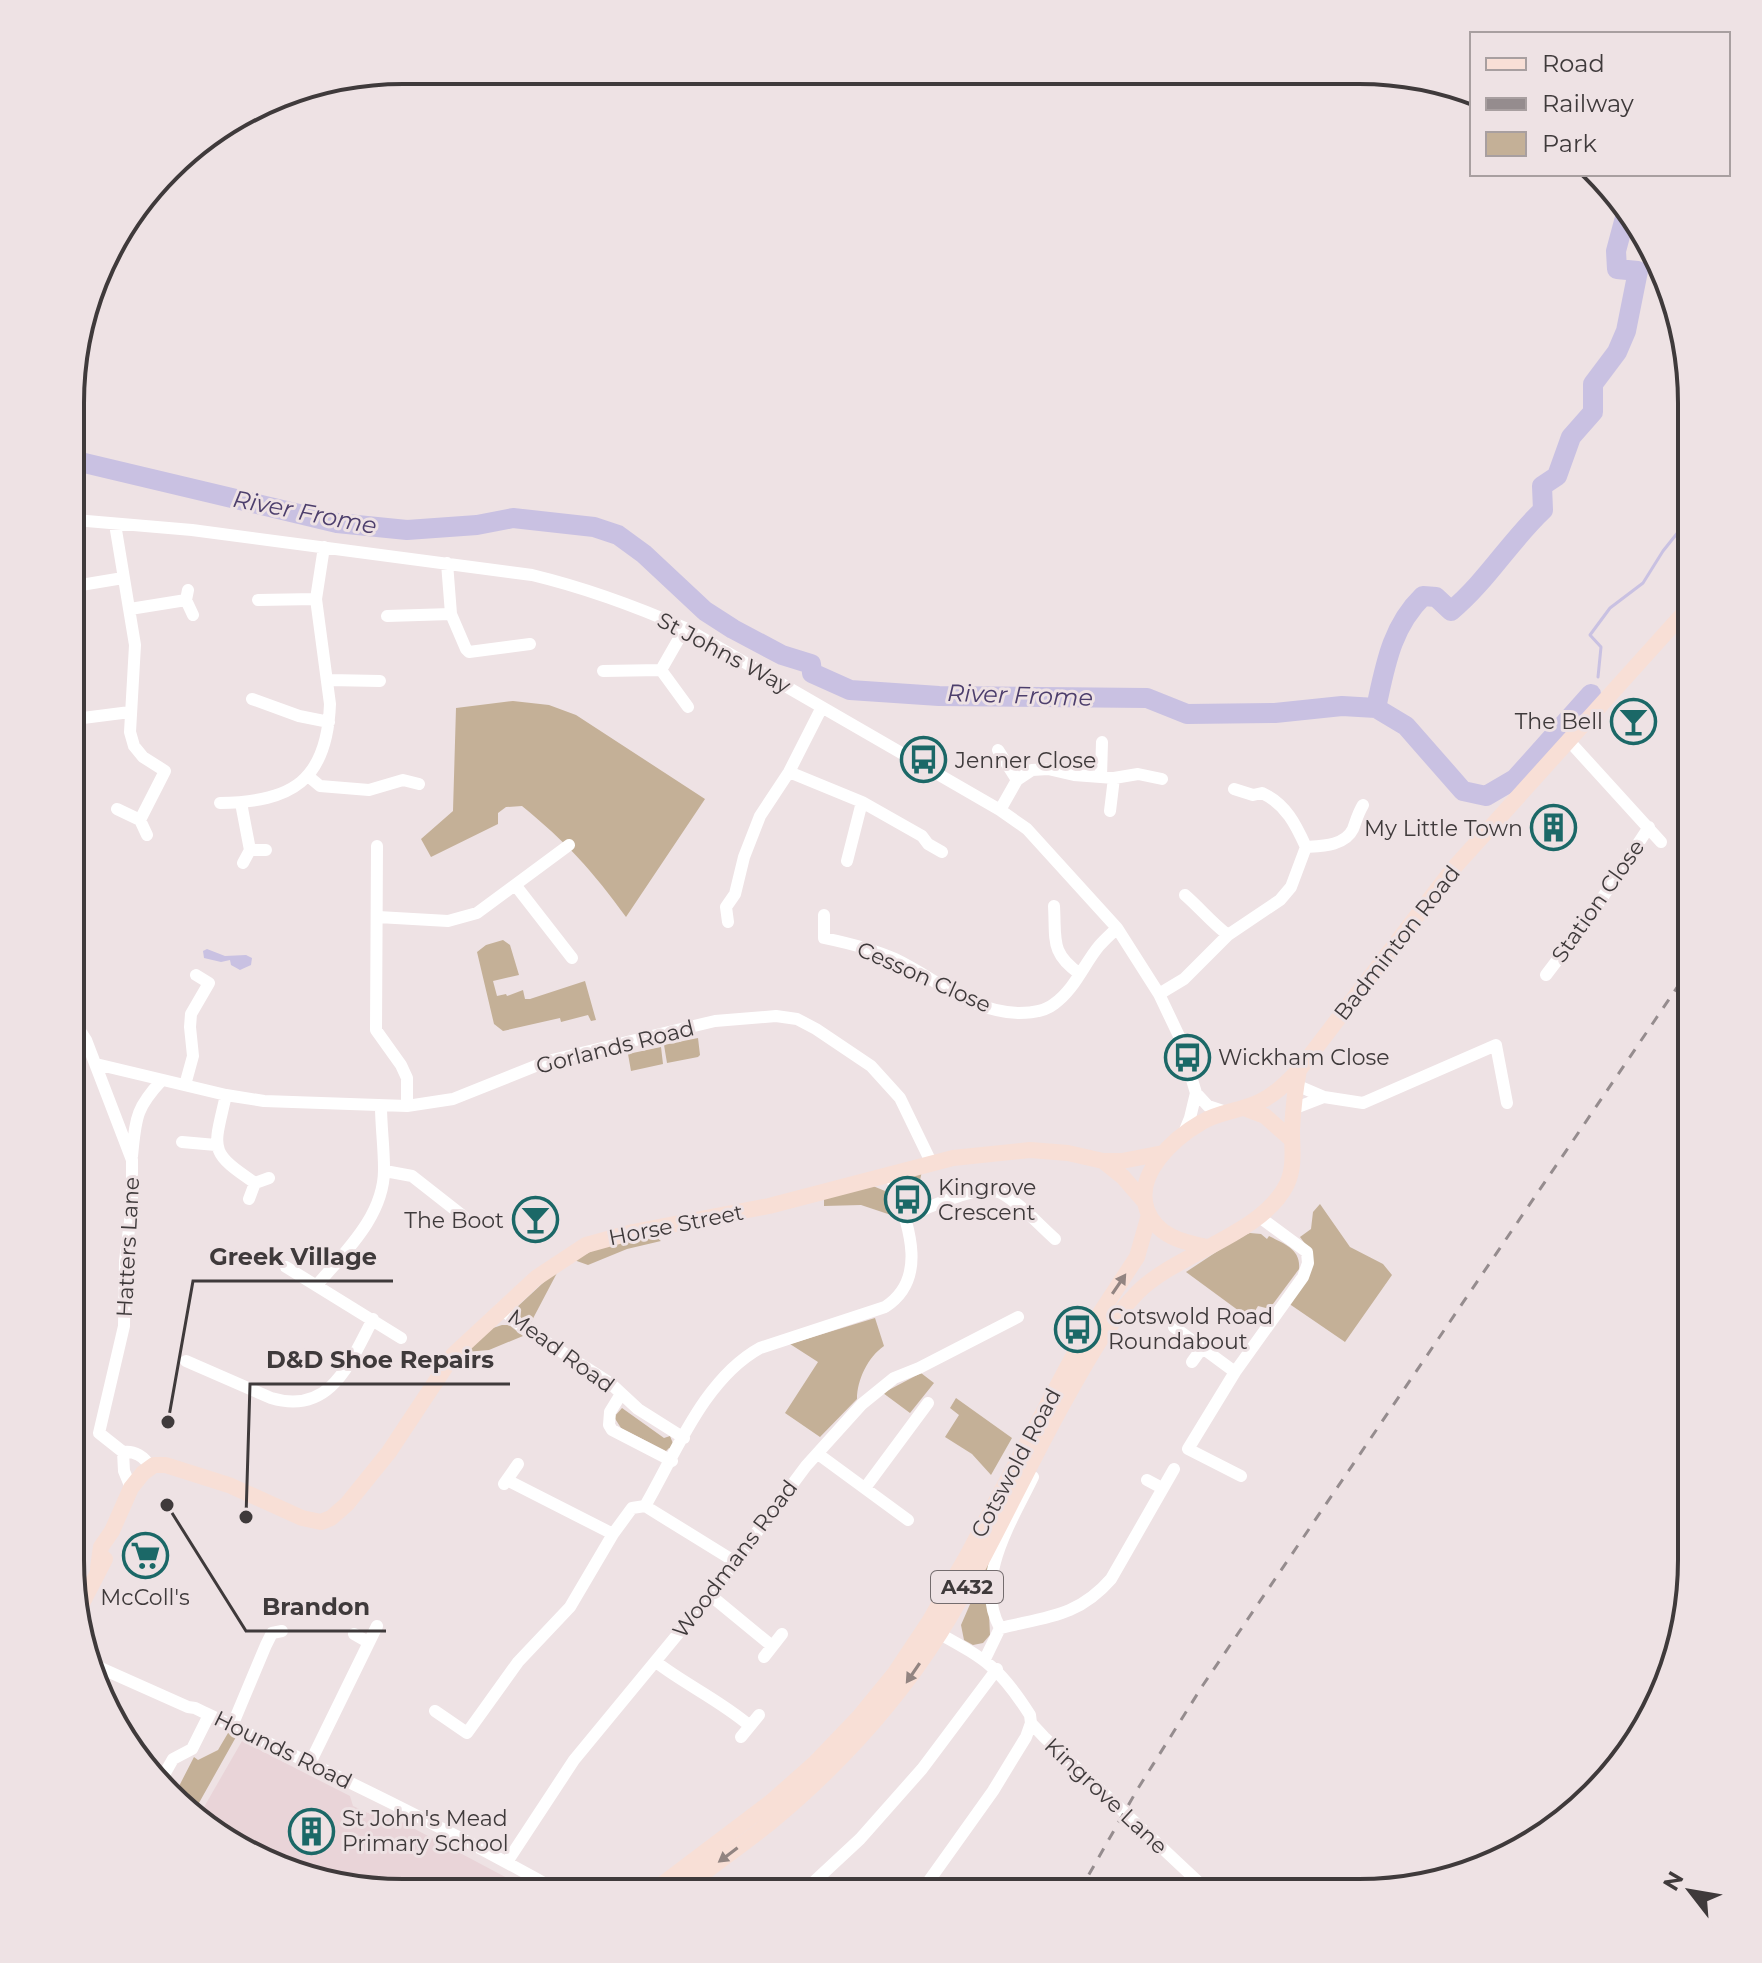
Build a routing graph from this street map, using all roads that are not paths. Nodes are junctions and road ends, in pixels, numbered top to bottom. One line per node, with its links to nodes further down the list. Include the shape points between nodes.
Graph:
1 (84, 521): 2 (street, St Johns Way)
2 (115, 524): 3 (street, St Johns Way); 5 (street)
3 (324, 547): 4 (street, St Johns Way); 7 (street)
4 (447, 563): 10 (street); 14 (street, St Johns Way, via 576,585)
5 (123, 578): 6 (street); 9 (street)
6 (84, 584)
7 (316, 599): 8 (street); 20 (street)
8 (258, 600)
9 (130, 609): 11 (street, via 187,595); 25 (street, via 135,645)
10 (451, 614): 12 (street); 16 (street)
11 (193, 615)
12 (387, 616)
13 (1678, 620): 29 (main road, Badminton Road / A432)
14 (685, 628): 18 (street); 24 (street, St Johns Way)
15 (530, 644): 16 (street)
16 (469, 652): 17 (street)
17 (462, 665)
18 (661, 670): 19 (street); 23 (street)
19 (603, 671)
20 (329, 680): 21 (street); 27 (street)
21 (380, 681)
22 (252, 699): 27 (street)
23 (688, 707)
24 (822, 707): 31 (street); 43 (street, St Johns Way)
25 (130, 712): 26 (street); 45 (street, via 134,746 165,771)
26 (84, 718)
27 (329, 722): 32 (street, via 322,753)
28 (1102, 742): 33 (street)
29 (1570, 742): 46 (street, Station Close); 77 (main road, Badminton Road / A432, via 1452,870)
30 (998, 750): 34 (street)
31 (789, 772): 38 (street); 63 (street, via 751,836 735,894 726,907)
32 (308, 776): 36 (street, via 320,786 369,790 403,780); 40 (street, via 275,797)
33 (1108, 777): 34 (street, via 1040,769); 35 (street, via 1138,774); 44 (street)
34 (1017, 780): 43 (street)
35 (1153, 781)
36 (419, 784)
37 (1234, 789): 51 (street, via 1262,793 1277,802)
38 (862, 802): 54 (street); 55 (street)
39 (220, 803): 40 (street)
40 (241, 803): 52 (street)
41 (1363, 805): 51 (street, via 1340,841)
42 (117, 809): 45 (street)
43 (1000, 810): 64 (street, St Johns Way, via 1027,829)
44 (1110, 811)
45 (140, 820): 47 (street)
46 (1649, 827): 48 (street, Station Close); 62 (street, Station Close)
47 (147, 835)
48 (1661, 842)
49 (569, 845): 57 (street)
50 (377, 846): 61 (street)
51 (1306, 847): 66 (street, via 1291,887 1280,900)
52 (250, 850): 53 (street); 56 (street)
53 (266, 850)
54 (942, 852)
55 (847, 861)
56 (243, 863)
57 (516, 886): 61 (street, via 477,913 448,921); 67 (street)
58 (1185, 895): 66 (street)
59 (1054, 906): 68 (street, via 1058,953)
60 (824, 915): 68 (street, Cesson Close, via 824,938 896,960 986,1009 1043,1010)
61 (378, 917): 84 (street, via 376,1030 407,1078)
62 (1587, 921): 65 (street); 70 (street, Station Close)
63 (728, 922)
64 (1117, 928): 68 (street, Cesson Close); 73 (street, St Johns Way)
65 (1600, 930)
66 (1228, 935): 73 (street, via 1184,979)
67 (572, 958)
68 (1080, 974)
69 (196, 975): 71 (street)
70 (1546, 975)
71 (209, 983): 72 (street); 78 (street, via 191,1014 193,1056)
72 (223, 990)
73 (1159, 994): 79 (street, St Johns Way, via 1179,1036)
74 (84, 1037): 75 (street, Hatters Lane)
75 (96, 1064): 76 (street, Gorlands Road); 93 (street, Hatters Lane)
76 (162, 1080): 78 (street, Gorlands Road); 93 (street, via 137,1113)
77 (1293, 1080): 81 (street); 85 (main road, Badminton Road / A432); 86 (main road, A432)
78 (185, 1085): 80 (street, Gorlands Road)
79 (1196, 1093): 87 (street, via 1208,1106); 88 (street)
80 (226, 1095): 83 (street, Gorlands Road); 91 (street)
81 (1324, 1097): 82 (street, via 1374,1101 1496,1045); 86 (street)
82 (1507, 1103)
83 (381, 1106): 84 (street, Gorlands Road); 96 (street)
84 (407, 1106): 95 (street, Gorlands Road, via 453,1099 548,1061 715,1021 776,1016 816,1029 871,1066 900,1098)
85 (1244, 1108): 87 (main road, A432); 89 (main road, via 1265,1116)
86 (1293, 1109): 89 (main road, A432)
87 (1226, 1112): 88 (main road, A432)
88 (1182, 1136): 92 (main road, A432)
89 (1292, 1140): 103 (main road, A432, via 1293,1167 1287,1184)
90 (182, 1142): 91 (street)
91 (216, 1145): 99 (street, via 226,1163)
92 (1163, 1153): 94 (main road, Horse Street); 101 (main road, A432, via 1147,1181)
93 (132, 1160): 122 (street, Hatters Lane, via 124,1326)
94 (1103, 1161): 95 (main road, Horse Street, via 1030,1150); 101 (main road)
95 (931, 1162): 97 (main road, Horse Street)
96 (385, 1171): 102 (street, via 412,1176); 108 (street, via 360,1233)
97 (890, 1173): 104 (street); 109 (main road, Horse Street, via 769,1206 586,1245 556,1262)
98 (269, 1178): 99 (street)
99 (255, 1183): 100 (street)
100 (249, 1199)
101 (1146, 1208): 106 (main road, via 1156,1227 1170,1237); 164 (main road, Cotswold Road / A432, one-way to 101, via 815,1763 895,1673 967,1556 1072,1358 1137,1257)
102 (463, 1216)
103 (1258, 1216): 106 (main road, A432); 117 (street, via 1307,1252 1308,1263)
104 (904, 1217): 105 (street, via 993,1190 1047,1225); 123 (street, via 913,1266 894,1302 746,1356 725,1374)
105 (1055, 1239)
106 (1207, 1247): 147 (main road, Cotswold Road / A432, via 1138,1292 1109,1328)
107 (286, 1267): 108 (street)
108 (317, 1285): 111 (street)
109 (501, 1308): 118 (street, Mead Road); 128 (main road, Horse Street, via 454,1354 389,1452 327,1520 302,1518 172,1466)
110 (1018, 1317): 125 (street, Woodmans Road, via 894,1378 862,1404)
111 (373, 1319): 113 (street); 115 (street, via 343,1375 305,1402 271,1398)
112 (1174, 1327): 114 (street)
113 (401, 1338)
114 (1202, 1348): 116 (street); 117 (street)
115 (186, 1361)
116 (1192, 1362)
117 (1235, 1372): 131 (street, via 1188,1449)
118 (621, 1394): 123 (street, Mead Road); 126 (street, Mead Road, via 610,1412 612,1430)
119 (928, 1403): 120 (street)
120 (919, 1415): 121 (street); 134 (street)
121 (931, 1424)
122 (100, 1435): 124 (street, Horse Street)
123 (684, 1438): 126 (street)
124 (123, 1452): 128 (street, Horse Street, via 141,1456); 133 (street)
125 (818, 1454): 134 (street); 139 (street, Woodmans Road)
126 (672, 1461): 136 (street)
127 (518, 1464): 138 (street, via 505,1484)
128 (150, 1467): 133 (main road)
129 (1174, 1469): 135 (street)
130 (1036, 1471): 143 (street, Cotswold Road, via 1000,1546 990,1585 991,1612)
131 (1241, 1476)
132 (1147, 1480): 135 (street)
133 (131, 1488): 140 (main road, via 112,1531 110,1550)
134 (865, 1488): 137 (street)
135 (1162, 1488): 143 (street, via 1100,1592 1067,1612)
136 (645, 1506): 138 (street, via 632,1508); 139 (street)
137 (908, 1520)
138 (613, 1534): 153 (street, via 570,1607 518,1662 467,1733)
139 (734, 1561): 141 (street, Woodmans Road)
140 (86, 1593)
141 (710, 1595): 146 (street, via 768,1651); 150 (street, Woodmans Road)
142 (377, 1626): 148 (street)
143 (1000, 1628): 149 (street)
144 (282, 1631): 157 (street, via 272,1633)
145 (354, 1634): 148 (street)
146 (782, 1634)
147 (940, 1634): 149 (street, Kingrove Lane); 165 (main road, Cotswold Road / A432, one-way to 165, via 901,1691 824,1774)
148 (368, 1642): 160 (street)
149 (985, 1659): 152 (street, Kingrove Lane)
150 (656, 1662): 158 (street); 162 (street, Woodmans Road, via 574,1760)
151 (103, 1669): 154 (street, Hounds Road)
152 (997, 1669): 156 (street, Kingrove Lane); 166 (street, via 922,1769)
153 (435, 1711)
154 (209, 1715): 157 (street, Hounds Road); 161 (street, via 192,1749 173,1759)
155 (759, 1715): 158 (street)
156 (1031, 1723): 167 (street, via 993,1791); 168 (street, Kingrove Lane)
157 (232, 1726): 160 (street, Hounds Road)
158 (750, 1726): 159 (street)
159 (741, 1737)
160 (310, 1763): 162 (street, Hounds Road)
161 (165, 1773)
162 (507, 1862): 163 (street, Hounds Road)
163 (537, 1879)
164 (669, 1879)
165 (696, 1879)
166 (817, 1879)
167 (930, 1879)
168 (1195, 1879)

